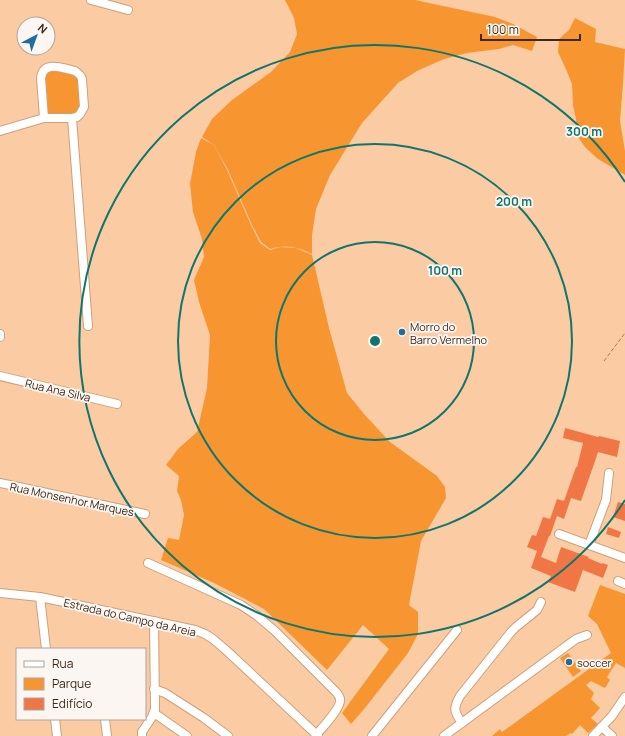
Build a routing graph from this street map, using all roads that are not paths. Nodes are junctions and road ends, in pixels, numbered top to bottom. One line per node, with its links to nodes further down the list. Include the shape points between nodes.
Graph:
1 (91, 0): 2 (street)
2 (128, 10)
3 (44, 118): 4 (street); 4 (street, via 41,74 54,66 78,72 82,77 84,107 80,114); 5 (street)
4 (72, 118): 6 (street)
5 (0, 131)
6 (88, 326)
7 (0, 334): 8 (street)
8 (0, 338)
9 (0, 376): 10 (street, Rua Ana Silva)
10 (117, 404)
11 (610, 472): 15 (street, via 606,500)
12 (0, 483): 13 (street, Rua Monsenhor Marques)
13 (144, 514)
14 (559, 534): 15 (street)
15 (589, 545): 16 (street)
16 (625, 558)
17 (148, 564): 32 (street, via 241,605 256,615 337,693 340,698 338,708)
18 (0, 593): 19 (street, Estrada do Campo da Areia)
19 (40, 597): 21 (street, Estrada do Campo da Areia); 24 (street)
20 (541, 602): 30 (street, via 537,610 511,632 460,696 455,712)
21 (154, 621): 25 (street); 32 (street, Estrada do Campo da Areia, via 195,630 213,639)
22 (457, 630): 38 (street)
23 (587, 635): 30 (street, via 576,639)
24 (46, 648)
25 (154, 689): 27 (street); 37 (street, via 165,693)
26 (625, 698): 31 (street)
27 (154, 713): 35 (street); 36 (street)
28 (55, 720): 33 (street)
29 (105, 720): 34 (street)
30 (462, 723): 39 (street)
31 (602, 727): 40 (street); 41 (street)
32 (317, 735)
33 (57, 736)
34 (107, 736)
35 (142, 736)
36 (187, 736)
37 (228, 736)
38 (372, 736)
39 (444, 736)
40 (593, 736)
41 (612, 736)

